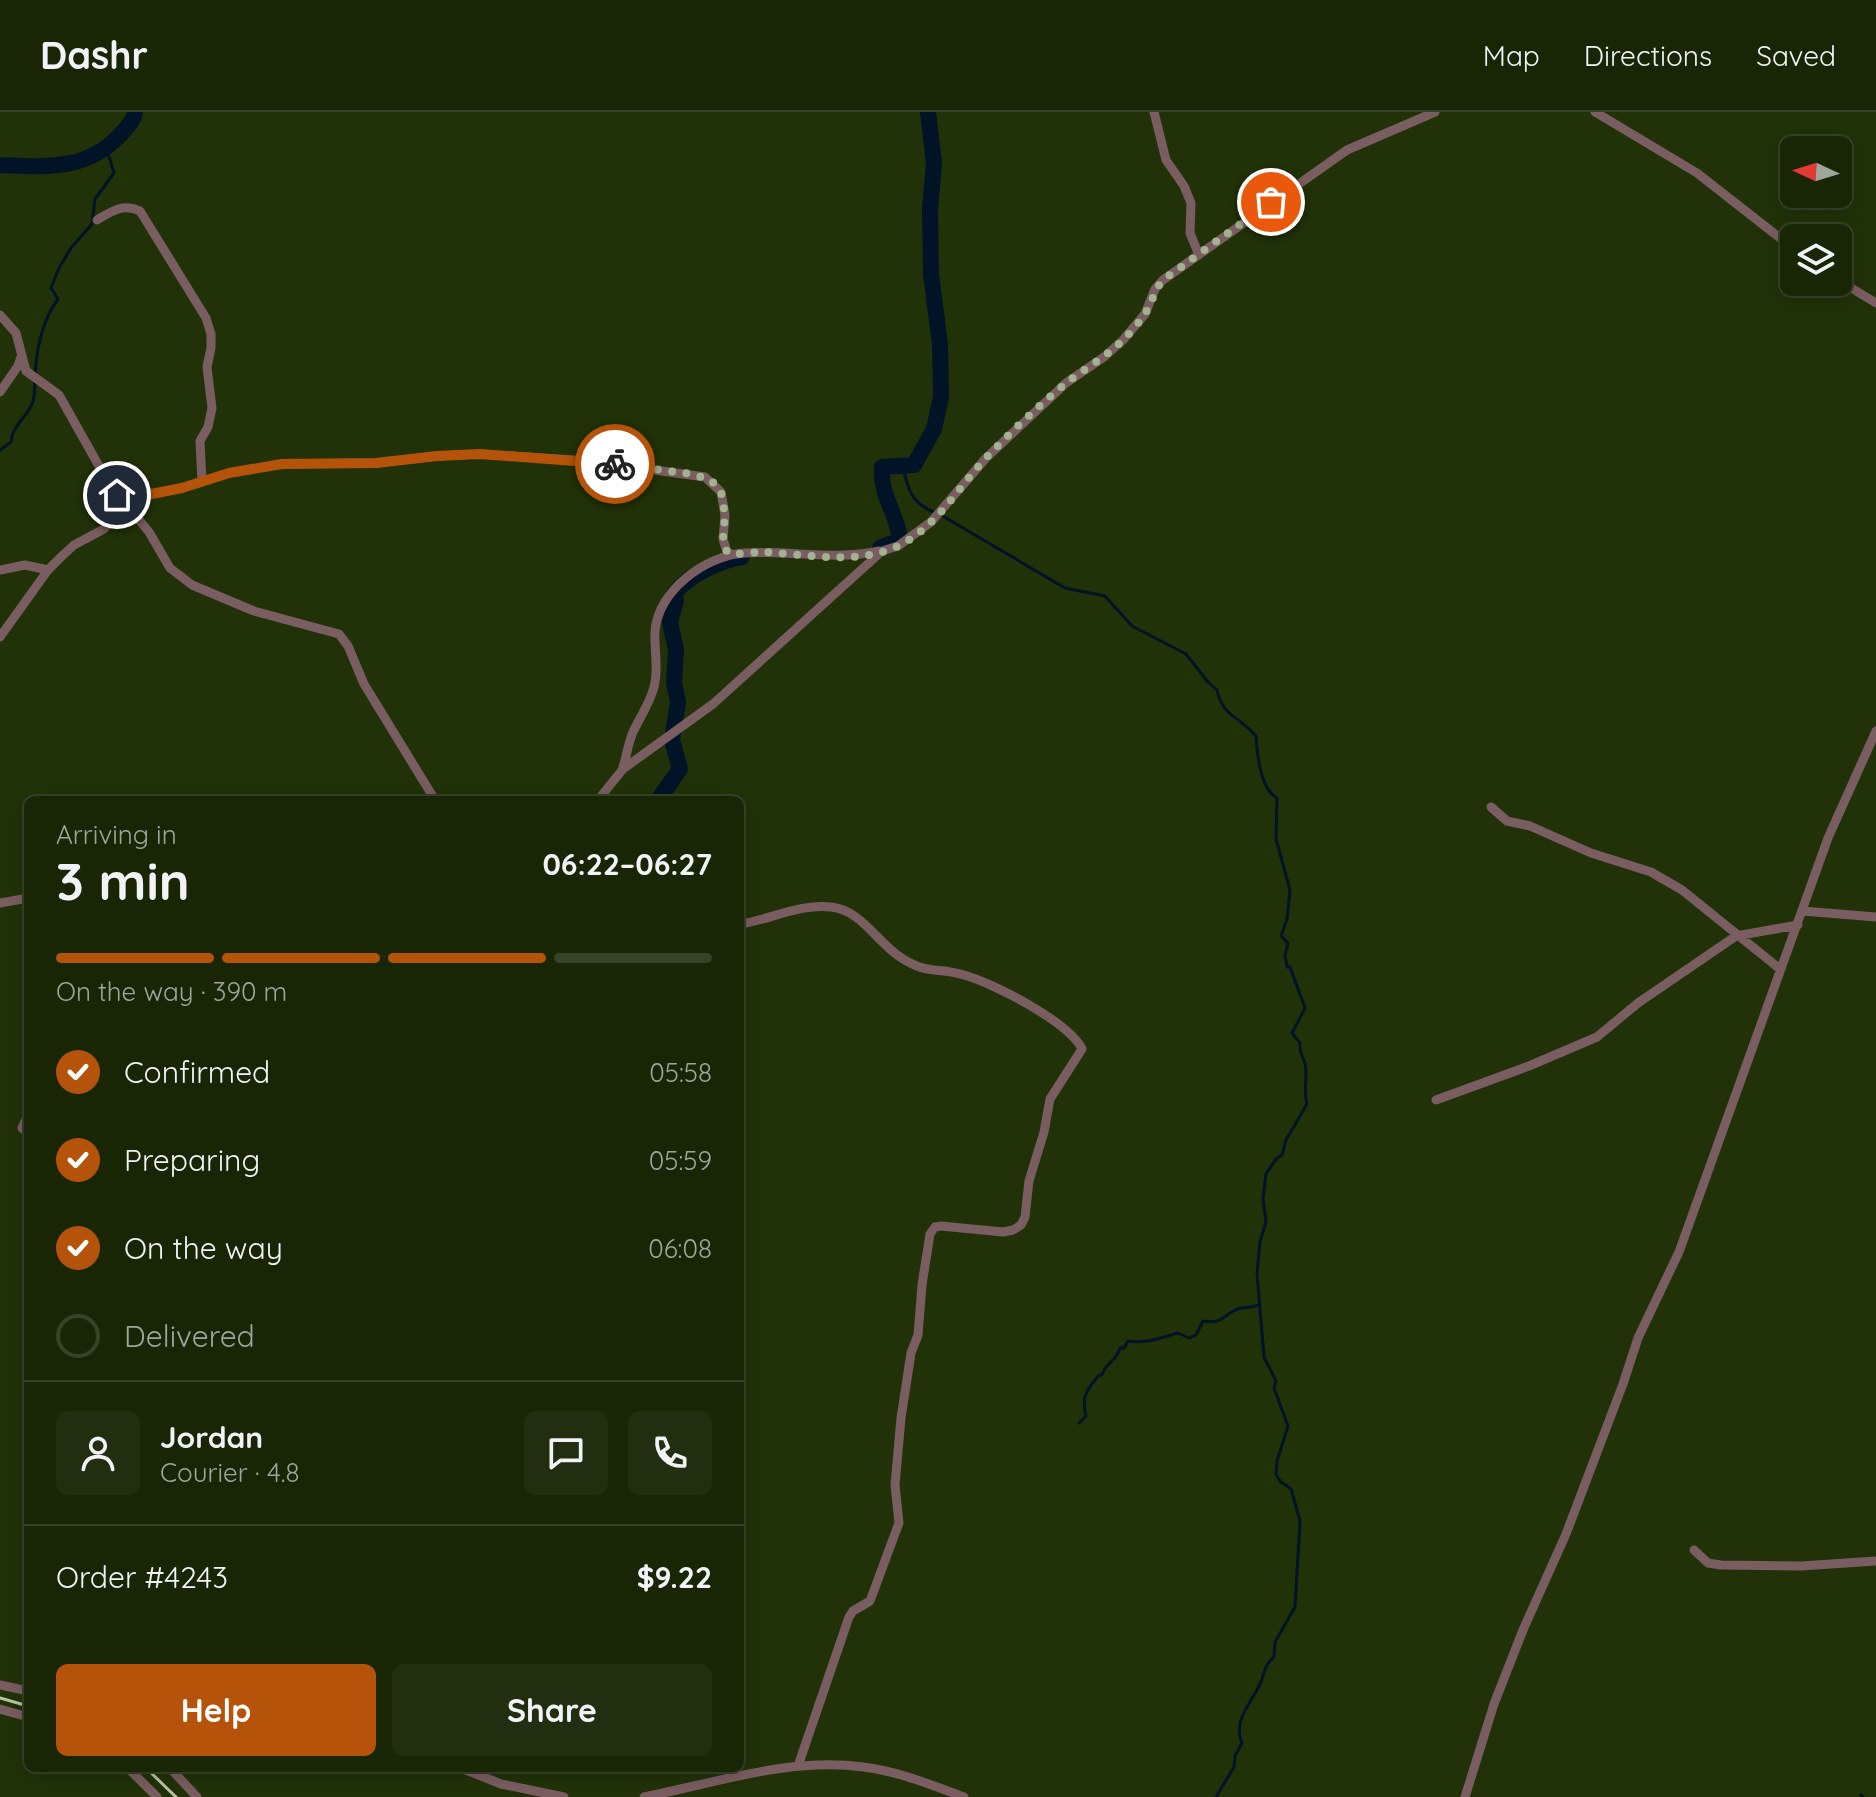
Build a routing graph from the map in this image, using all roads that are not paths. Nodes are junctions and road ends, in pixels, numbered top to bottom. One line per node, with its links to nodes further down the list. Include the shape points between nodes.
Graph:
1 (1154, 112): 6 (street, via 1166,160 1191,203 1190,233)
2 (1435, 112): 6 (street, via 1347,150)
3 (1595, 112): 5 (street, via 1697,173)
4 (97, 220): 12 (street, via 117,208 140,211 206,318 212,408 200,441)
5 (1780, 238)
6 (1199, 255): 14 (street, via 1163,280 1123,340 1066,383 986,458 931,522)
7 (1852, 288): 8 (street)
8 (1876, 303)
9 (0, 315): 10 (street, via 16,333)
10 (22, 354): 11 (street); 13 (street, via 29,376 59,395)
11 (0, 392)
12 (202, 482): 13 (street); 15 (street, via 282,464 376,463 453,454 589,461 692,474 711,480 721,492 723,539)
13 (125, 504): 17 (street, via 104,529 74,545); 21 (street, via 170,568 192,585 254,611 339,634)
14 (882, 551): 15 (street, via 838,557); 20 (street, via 713,704)
15 (731, 554): 20 (street, via 695,573 665,602 655,631 655,683)
16 (0, 570): 17 (street, via 25,565)
17 (48, 570): 18 (street)
18 (0, 637)
19 (1876, 731): 26 (street, via 1828,838)
20 (623, 769): 22 (street)
21 (433, 796)
22 (601, 796)
23 (1491, 807): 30 (street, via 1507,821 1651,872 1682,890)
24 (24, 899): 25 (street)
25 (0, 903)
26 (1803, 911): 27 (street); 29 (street)
27 (1876, 917)
28 (744, 923): 39 (street, via 817,907 846,911 897,955 921,969 959,973 1005,990 1082,1049 1050,1099 1021,1225 1003,1232 941,1226 930,1234 901,1418 895,1485 899,1523 874,1594 849,1617)
29 (1798, 925): 30 (street); 31 (street)
30 (1736, 936): 31 (street); 32 (street, via 1597,1037)
31 (1780, 969): 48 (street, via 1679,1252 1638,1338 1566,1534 1494,1704)
32 (1436, 1100)
33 (1694, 1550): 34 (street, via 1708,1563 1721,1565)
34 (1876, 1561)
35 (0, 1685): 36 (street)
36 (24, 1688)
37 (0, 1709): 38 (street)
38 (24, 1716)
39 (798, 1766): 46 (street); 47 (street, via 866,1767)
40 (132, 1772): 43 (street)
41 (174, 1772): 44 (street)
42 (471, 1772): 45 (street)
43 (157, 1797)
44 (197, 1797)
45 (564, 1797)
46 (644, 1797)
47 (964, 1797)
48 (1465, 1797)

